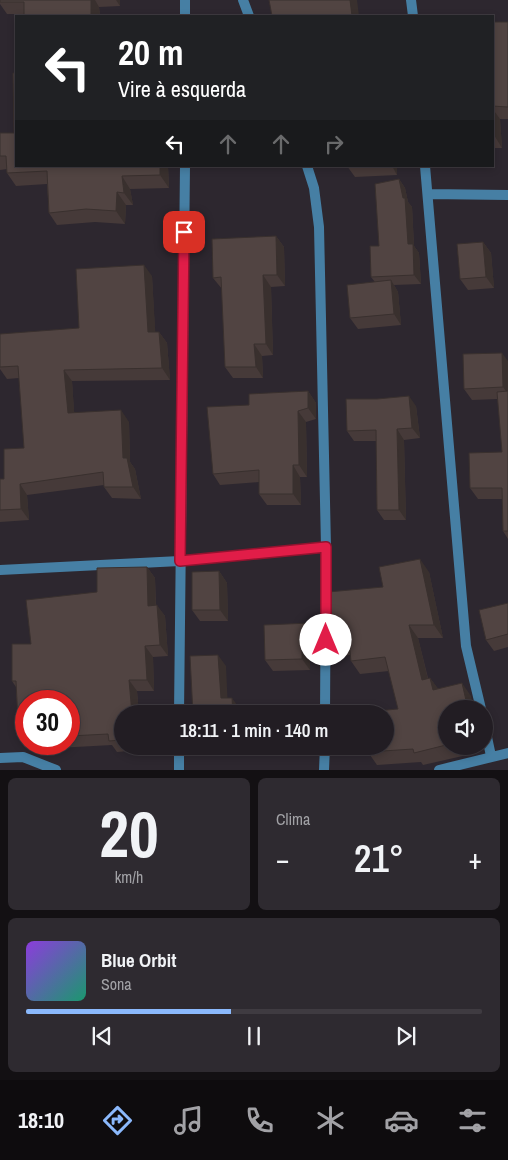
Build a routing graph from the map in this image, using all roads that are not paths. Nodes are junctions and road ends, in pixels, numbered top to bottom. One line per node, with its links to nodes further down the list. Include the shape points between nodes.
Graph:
1 (185, 0): 4 (street)
2 (243, 0): 5 (street)
3 (411, 0): 6 (street)
4 (185, 15)
5 (248, 15)
6 (413, 15)
7 (185, 167): 13 (street)
8 (308, 167): 12 (street, via 319,226)
9 (426, 167): 10 (street)
10 (428, 194): 11 (street); 15 (street, via 466,646)
11 (508, 196)
12 (326, 547): 13 (street); 17 (street)
13 (180, 561): 14 (street); 16 (street)
14 (0, 570)
15 (478, 700)
16 (179, 705)
17 (325, 705)
18 (508, 753): 21 (street)
19 (179, 755): 24 (street)
20 (325, 755): 25 (street)
21 (491, 756): 26 (street)
22 (0, 758): 23 (street, via 23,757)
23 (56, 770)
24 (179, 770)
25 (324, 770)
26 (439, 770)

